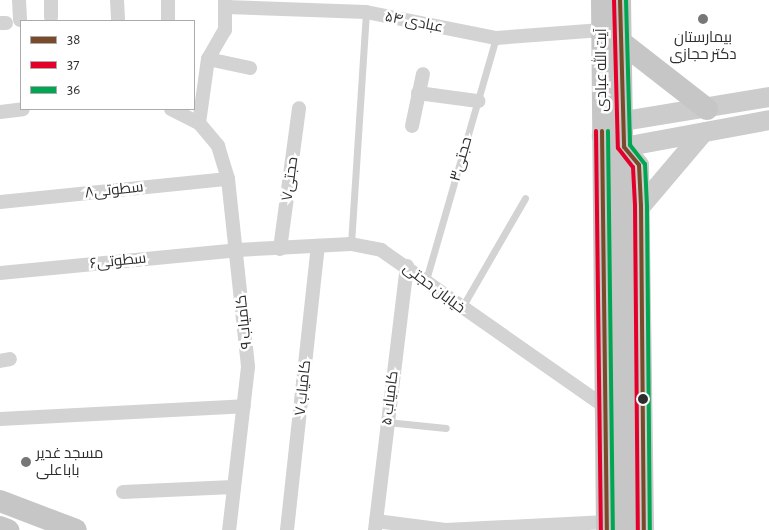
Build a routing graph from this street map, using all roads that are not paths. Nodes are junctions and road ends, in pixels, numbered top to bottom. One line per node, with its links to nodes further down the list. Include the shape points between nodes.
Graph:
1 (20, 0): 10 (street)
2 (50, 0): 9 (street)
3 (117, 0): 11 (street)
4 (168, 0): 12 (street)
5 (602, 0): 13 (main road, آیت الله عبادی)
6 (620, 0): 15 (main road, آیت الله عبادی)
7 (225, 3): 8 (street, عبادی ۵۴); 16 (street, via 225,30)
8 (366, 12): 14 (street, عبادی ۵۴); 38 (lane)
9 (50, 17)
10 (20, 20)
11 (118, 20)
12 (168, 20)
13 (602, 30): 14 (street, عبادی ۵۴); 32 (main road, آیت الله عبادی)
14 (496, 38): 21 (lane, حجتی۳)
15 (621, 42): 25 (main road); 29 (main road, آیت الله عبادی)
16 (208, 59): 17 (street); 28 (street)
17 (250, 68)
18 (423, 74): 19 (street)
19 (418, 93): 21 (street); 30 (street)
20 (769, 97): 25 (main road)
21 (478, 101): 44 (lane, حجتی۳)
22 (299, 108): 40 (street, حجتی۷)
23 (20, 109): 26 (street)
24 (173, 110): 28 (street)
25 (707, 110): 29 (main road)
26 (0, 112)
27 (769, 120): 31 (main road)
28 (199, 122): 34 (street, کامیاب ۹, via 218,146)
29 (624, 122): 32 (main road); 33 (main road, آیت الله عبادی)
30 (412, 126)
31 (703, 133): 33 (main road); 37 (main road)
32 (602, 136): 33 (main road); 47 (main road, آیت الله عبادی)
33 (624, 147): 37 (main road, via 639,165); 61 (main road, آیت الله عبادی)
34 (228, 179): 36 (street, سطوتی۸); 41 (street, کامیاب ۹)
35 (525, 198): 45 (lane)
36 (0, 202)
37 (641, 206): 62 (main road)
38 (351, 244): 39 (street, خیابان حجتی); 42 (street, خیابان حجتی, via 381,250)
39 (318, 246): 40 (street, خیابان حجتی); 60 (street, کامیاب ۷)
40 (280, 249): 41 (street, خیابان حجتی)
41 (237, 250): 43 (street, سطوتی۶); 46 (street, کامیاب ۹, via 248,367)
42 (407, 266): 44 (street, خیابان حجتی); 49 (street, کامیاب ۵)
43 (0, 273)
44 (426, 280): 45 (street, خیابان حجتی)
45 (461, 309): 47 (street, خیابان حجتی)
46 (244, 406): 48 (street); 51 (street, کامیاب ۹)
47 (607, 408): 55 (main road, آیت الله عبادی)
48 (0, 419)
49 (386, 422): 50 (lane); 54 (street, کامیاب ۵)
50 (446, 428)
51 (233, 487): 52 (street); 59 (street, کامیاب ۹)
52 (123, 492)
53 (0, 501): 58 (main road)
54 (375, 526): 55 (street, via 445,530)
55 (607, 526)
56 (0, 527): 57 (main road)
57 (8, 530)
58 (76, 530)
59 (229, 530)
60 (287, 530)
61 (628, 530)
62 (644, 530)

